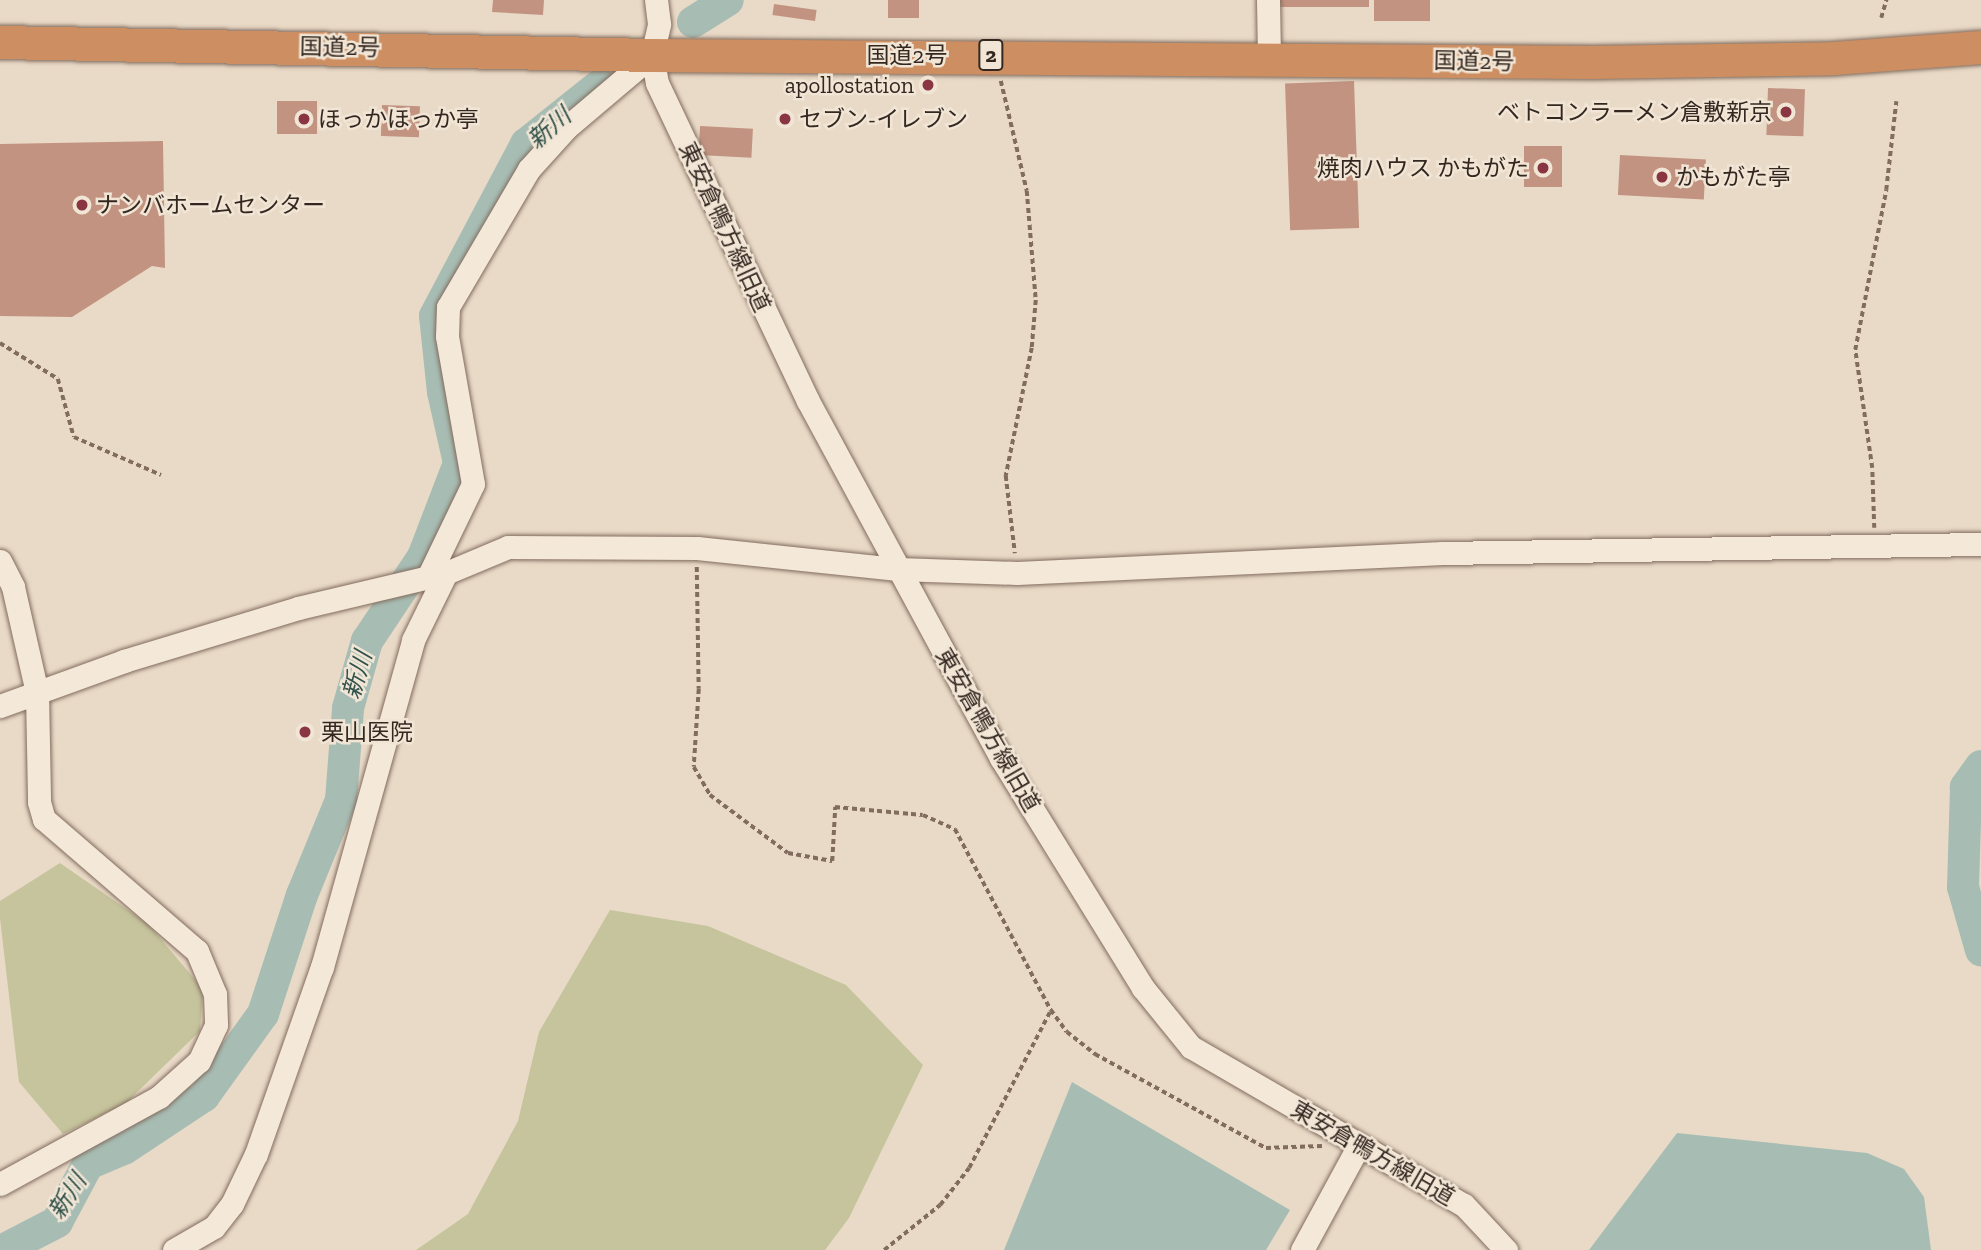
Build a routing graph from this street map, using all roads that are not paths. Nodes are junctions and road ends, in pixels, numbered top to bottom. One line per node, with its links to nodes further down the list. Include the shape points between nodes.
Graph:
1 (656, 0): 5 (street, via 659,24)
2 (1268, 0): 6 (street)
3 (0, 42): 5 (highway, 国道2号 / 2)
4 (1981, 47): 6 (highway, 国道2号 / 2, via 1834,58)
5 (652, 55): 6 (highway, 国道2号 / 2); 9 (street, 東安倉鴨方線旧道, via 657,83 807,401); 10 (street, via 566,128 529,169 448,307 447,336 473,484)
6 (1269, 59)
7 (1981, 544): 9 (street, via 1443,553 1017,573)
8 (0, 561): 11 (street)
9 (898, 569): 10 (street, via 697,548 508,547); 14 (street, 東安倉鴨方線旧道, via 1001,758 1170,1026 1191,1047)
10 (437, 574): 12 (street, via 298,608); 16 (street, via 413,640 322,967 256,1154 232,1204 214,1227)
11 (7, 589): 12 (street)
12 (37, 693): 13 (street); 15 (street, via 39,802 44,819 197,951 215,994 216,1026 199,1060 159,1097)
13 (0, 706)
14 (1353, 1142): 17 (street); 18 (street, 東安倉鴨方線旧道, via 1464,1205)
15 (0, 1184)
16 (174, 1250)
17 (1302, 1250)
18 (1506, 1250)

